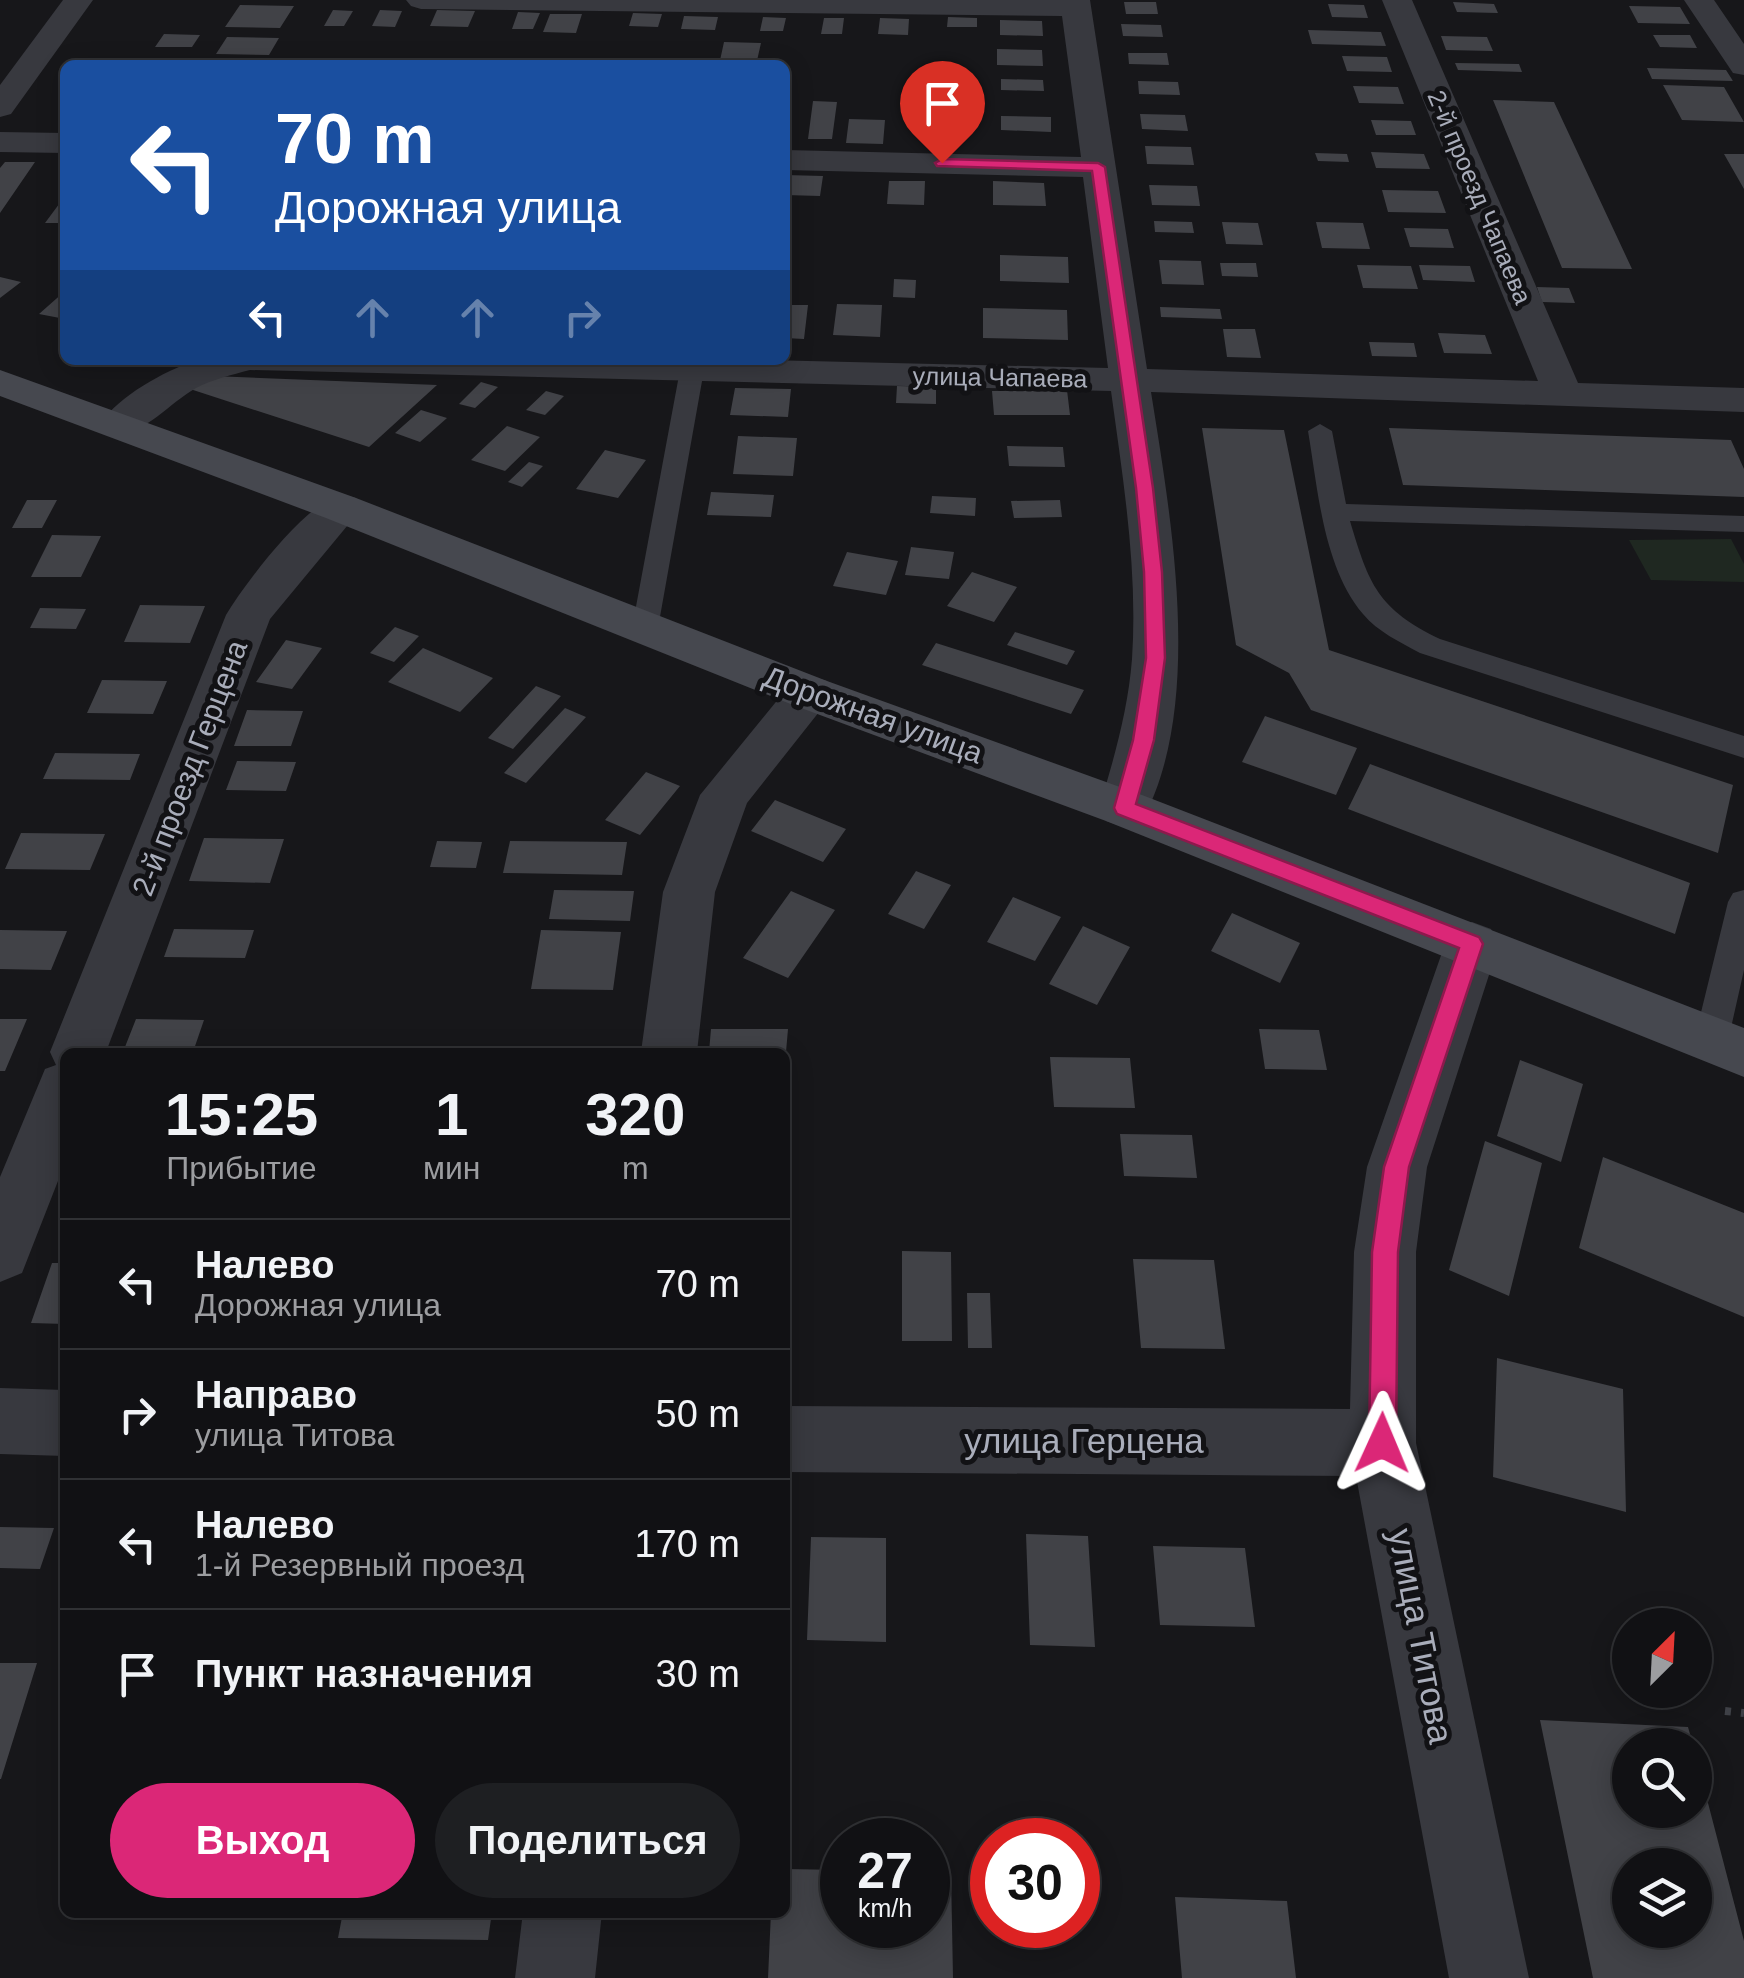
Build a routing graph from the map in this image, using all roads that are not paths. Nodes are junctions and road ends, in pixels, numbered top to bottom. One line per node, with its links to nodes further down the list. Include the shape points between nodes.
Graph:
1 (78, 0): 7 (street)
2 (421, 0): 5 (street)
3 (1397, 0): 17 (street, 2-й проезд Чапаева)
4 (1699, 0): 6 (street)
5 (1075, 4): 11 (street)
6 (1744, 66)
7 (3, 98)
8 (0, 142): 9 (street)
9 (60, 143)
10 (790, 160): 11 (street)
11 (1098, 167): 15 (street)
12 (214, 365): 19 (street, via 164,390)
13 (474, 365): 14 (street, улица Чапаева)
14 (692, 370): 15 (street, улица Чапаева); 24 (lane)
15 (1129, 380): 17 (street, улица Чапаева); 27 (street, via 1153,572 1155,658 1144,740)
16 (0, 382): 19 (main road, Дорожная улица)
17 (1563, 393): 18 (street, улица Чапаева)
18 (1744, 400)
19 (120, 424): 21 (main road, Дорожная улица)
20 (1320, 431): 22 (lane)
21 (341, 508): 24 (main road, Дорожная улица); 31 (street, 2-й проезд Герцена, via 249,615)
22 (1335, 512): 23 (lane); 26 (lane, via 1357,586 1370,610 1396,631)
23 (1744, 524)
24 (645, 628): 25 (main road, Дорожная улица)
25 (810, 693): 27 (main road, Дорожная улица); 32 (street, via 725,795 690,892)
26 (1744, 747)
27 (1124, 808): 29 (main road, Дорожная улица)
28 (1744, 902): 30 (lane)
29 (1472, 944): 30 (main road, Дорожная улица); 38 (street, улица Титова, via 1397,1167 1385,1252)
30 (1728, 1047)
31 (80, 1048)
32 (670, 1048)
33 (60, 1100): 34 (street)
34 (0, 1253)
35 (0, 1421): 36 (street)
36 (60, 1423)
37 (790, 1438): 38 (street, улица Герцена)
38 (1382, 1443): 41 (street, улица Титова)
39 (561, 1918): 40 (street)
40 (555, 1978)
41 (1489, 1978)

